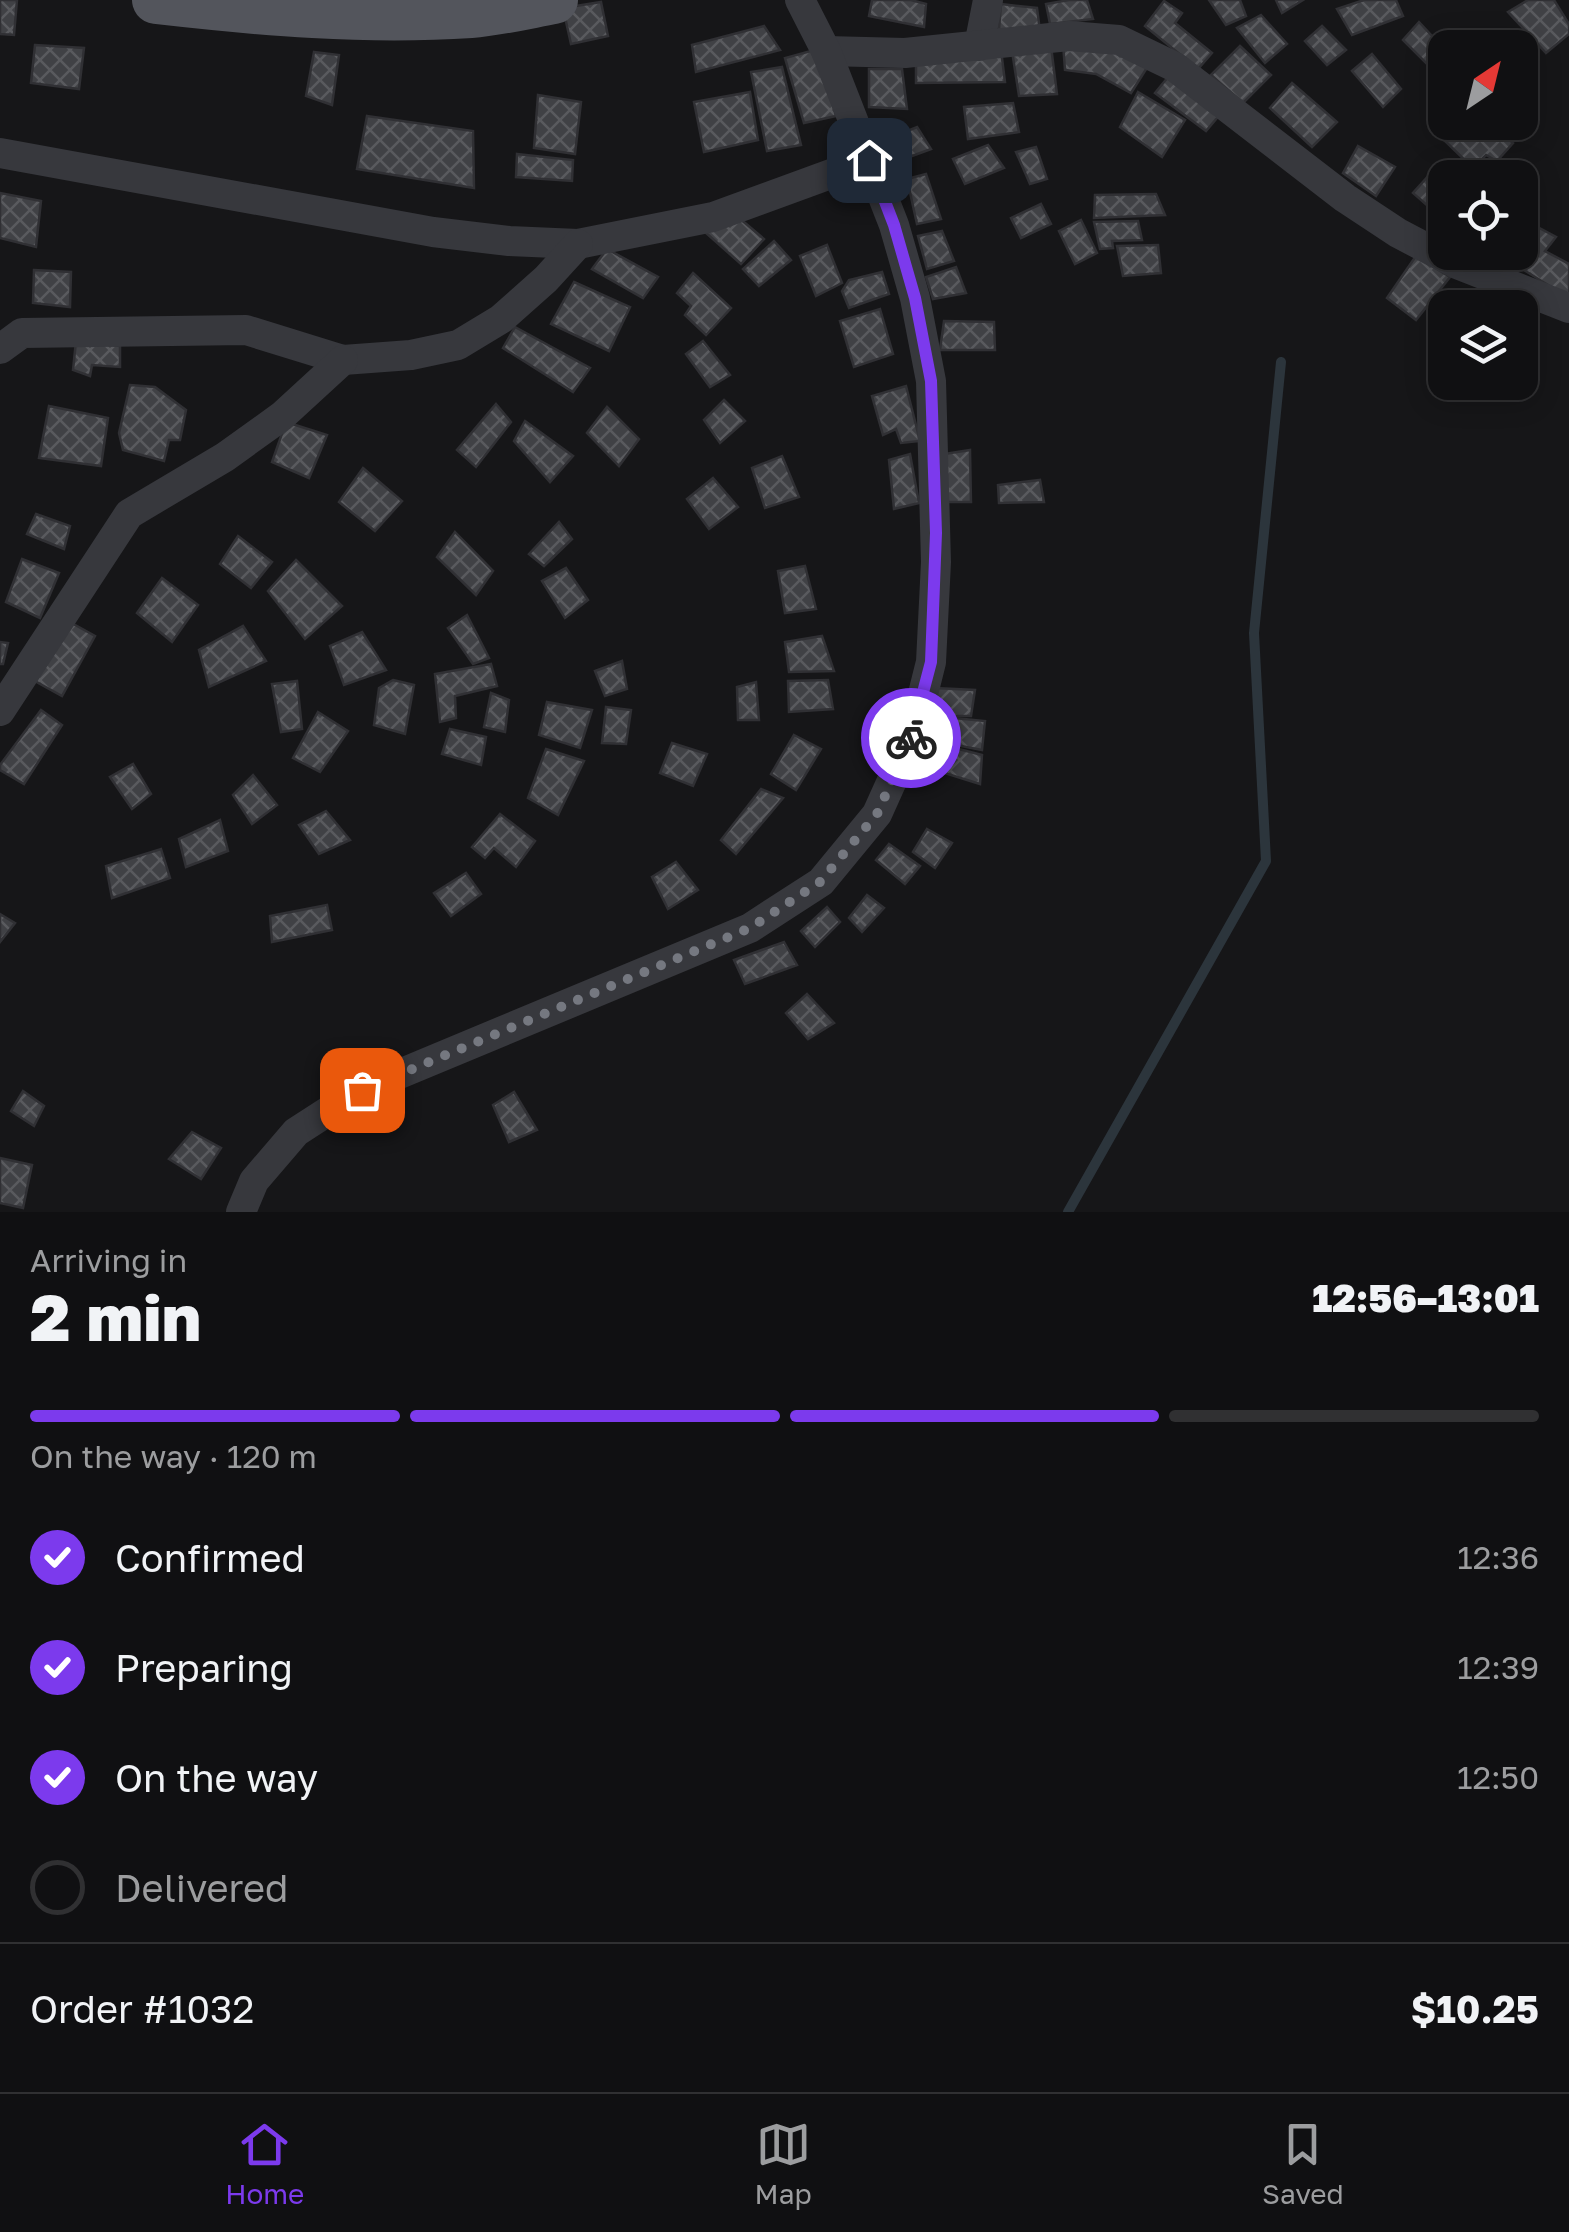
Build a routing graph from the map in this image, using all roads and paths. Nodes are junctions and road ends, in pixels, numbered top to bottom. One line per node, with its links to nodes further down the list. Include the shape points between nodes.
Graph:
1 (156, 0): 2 (main road, via 374,18 475,13)
2 (554, 0)
3 (800, 0): 6 (street)
4 (988, 0): 5 (street)
5 (978, 46): 6 (street); 10 (street, via 1069,36 1119,40 1175,67 1398,233)
6 (826, 51): 8 (street)
7 (0, 153): 9 (street, via 434,232)
8 (869, 160): 9 (street, via 713,216); 14 (street, via 915,298 931,381 936,562 931,662 914,734 877,814 820,882 750,928 362,1090 296,1132 254,1181)
9 (578, 244): 12 (street, via 501,319 458,345)
10 (1569, 308)
11 (0, 349): 12 (street, via 22,332 246,330)
12 (344, 360): 13 (street, via 239,447 129,514)
13 (0, 711)
14 (241, 1212)

